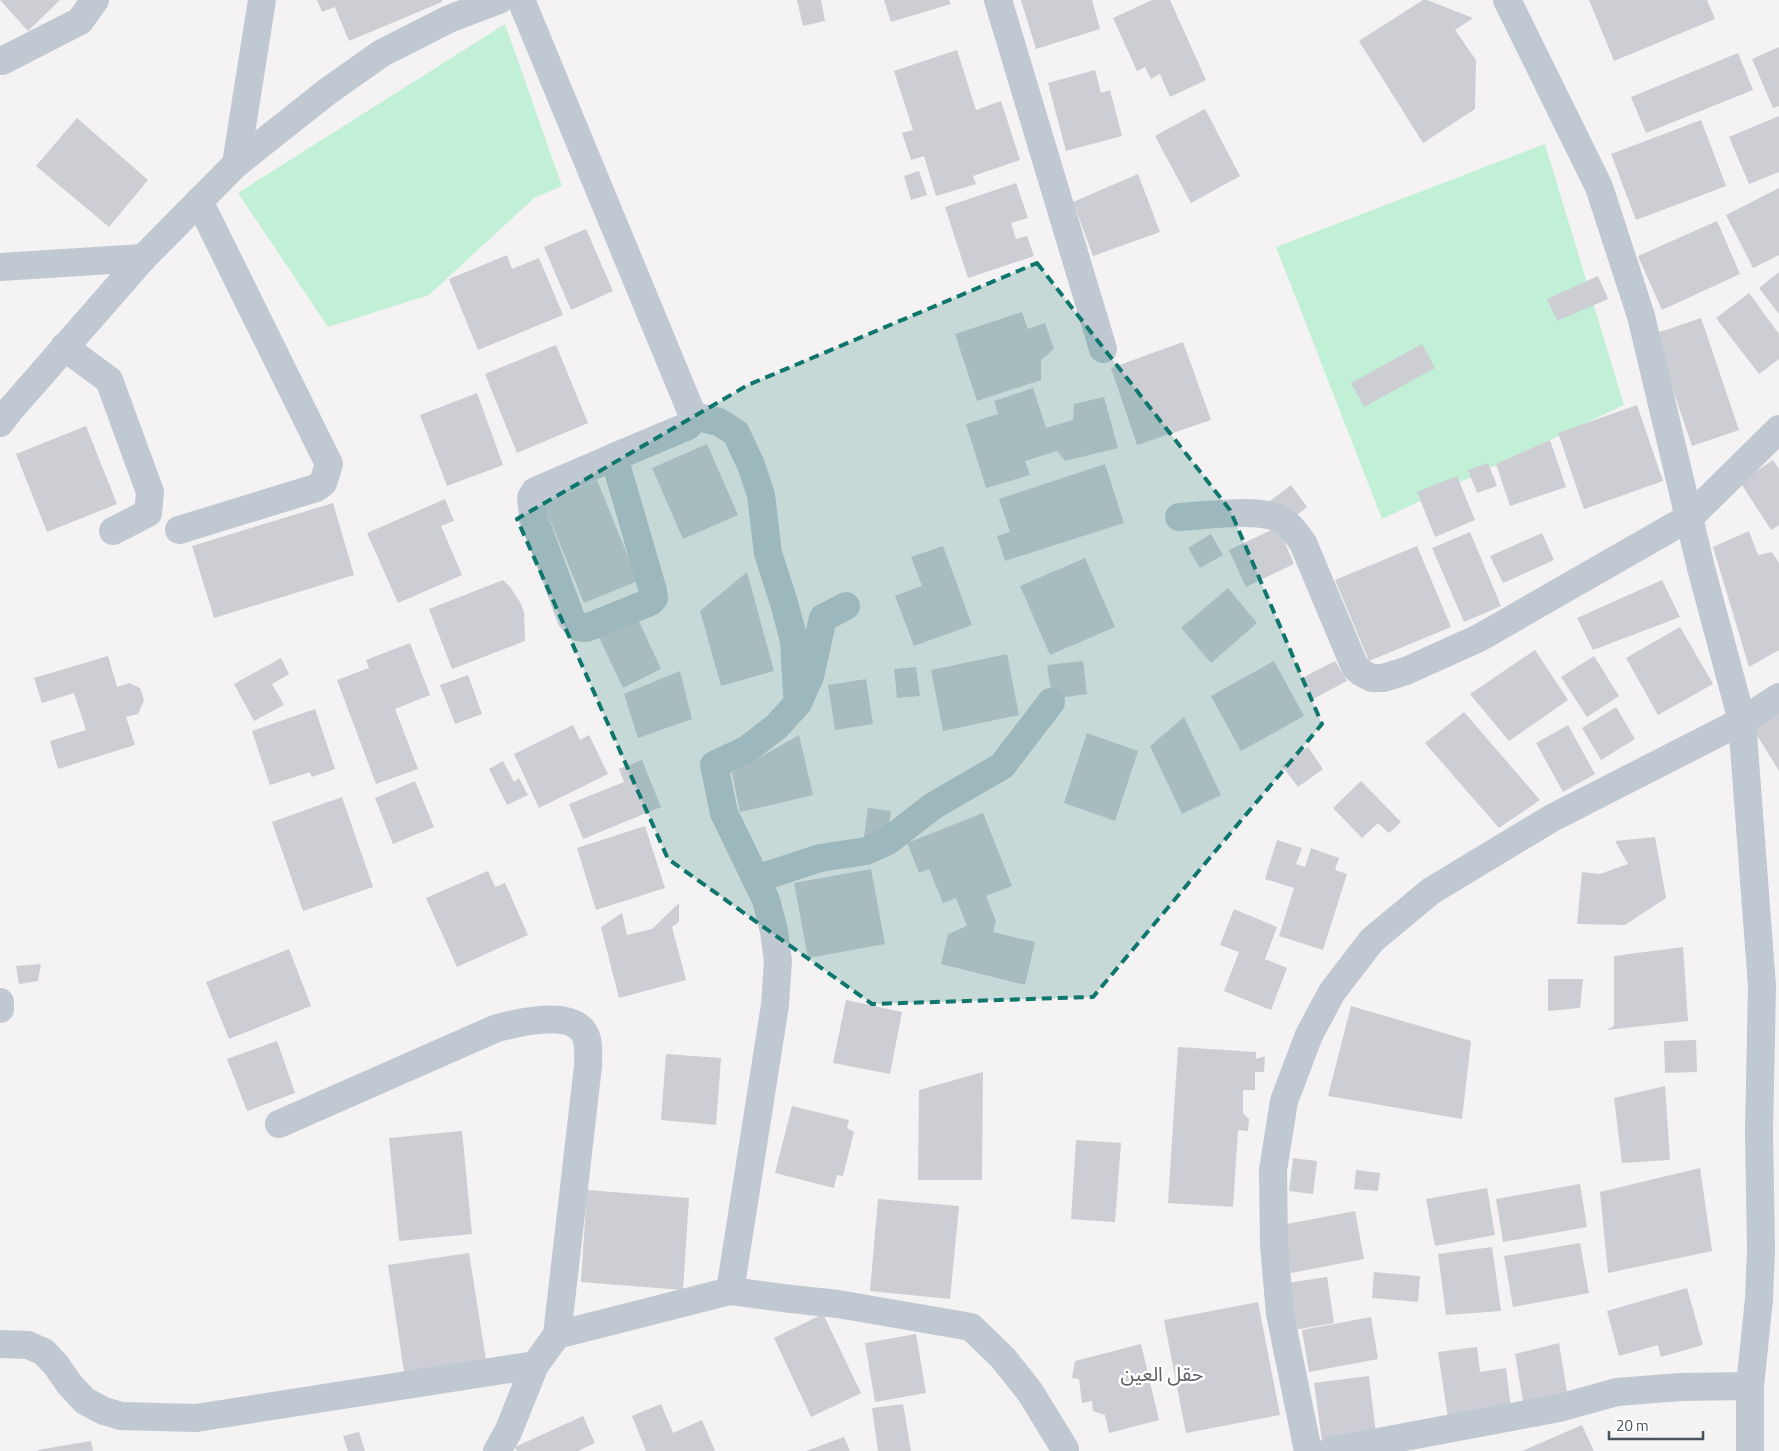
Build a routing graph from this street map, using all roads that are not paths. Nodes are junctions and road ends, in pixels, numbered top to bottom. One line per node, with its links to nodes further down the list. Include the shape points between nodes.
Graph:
1 (95, 0): 7 (street, via 80,20)
2 (262, 0): 8 (street)
3 (499, 0): 8 (street, via 449,19 382,53)
4 (521, 0): 14 (street)
5 (998, 0): 13 (street)
6 (1512, 1): 19 (street, via 1599,187 1641,316)
7 (2, 61)
8 (236, 164): 9 (street)
9 (199, 201): 10 (street); 20 (street, via 329,464 323,483 316,488)
10 (143, 258): 11 (street); 12 (street)
11 (0, 266)
12 (64, 347): 15 (street); 21 (street, via 109,380 150,492 148,513)
13 (1102, 349)
14 (693, 416): 17 (street, via 688,426); 24 (street, via 719,422 736,433 750,465 761,495 768,553 794,640)
15 (0, 423)
16 (1779, 429): 19 (street)
17 (614, 457): 17 (street, via 535,491 531,498 533,516 571,618 578,628 586,628 654,598)
18 (1179, 517): 19 (street, via 1251,513 1271,515 1292,528 1303,542 1355,666 1372,678 1406,671 1479,638)
19 (1690, 517): 26 (street)
20 (179, 530)
21 (113, 531)
22 (846, 606): 24 (street, via 823,618 810,676)
23 (1779, 696): 26 (street)
24 (798, 702): 27 (street, via 776,727 746,750 714,765 724,813)
25 (1051, 702): 27 (street, via 1002,766 933,806 888,841 866,851 820,858)
26 (1742, 721): 35 (street, via 1762,986 1759,1299); 38 (street, via 1552,818 1431,891 1372,940 1332,992 1309,1035 1284,1101 1273,1170 1274,1245 1280,1314)
27 (756, 879): 31 (street, via 766,900 778,961 775,1005)
28 (0, 1002): 29 (street)
29 (0, 1009)
30 (278, 1124): 32 (street, via 497,1028 535,1020 573,1023 583,1031 588,1045 588,1066)
31 (730, 1291): 32 (street); 36 (street, via 838,1304 971,1327 1003,1358 1030,1392)
32 (557, 1335): 34 (street)
33 (0, 1344): 34 (street, via 28,1345 44,1352 85,1401 121,1416 196,1418)
34 (535, 1366): 37 (street)
35 (1750, 1386): 39 (street, via 1617,1392 1559,1408); 40 (street)
36 (1066, 1450)
37 (497, 1451)
38 (1308, 1451)
39 (1330, 1451)
40 (1750, 1451)

